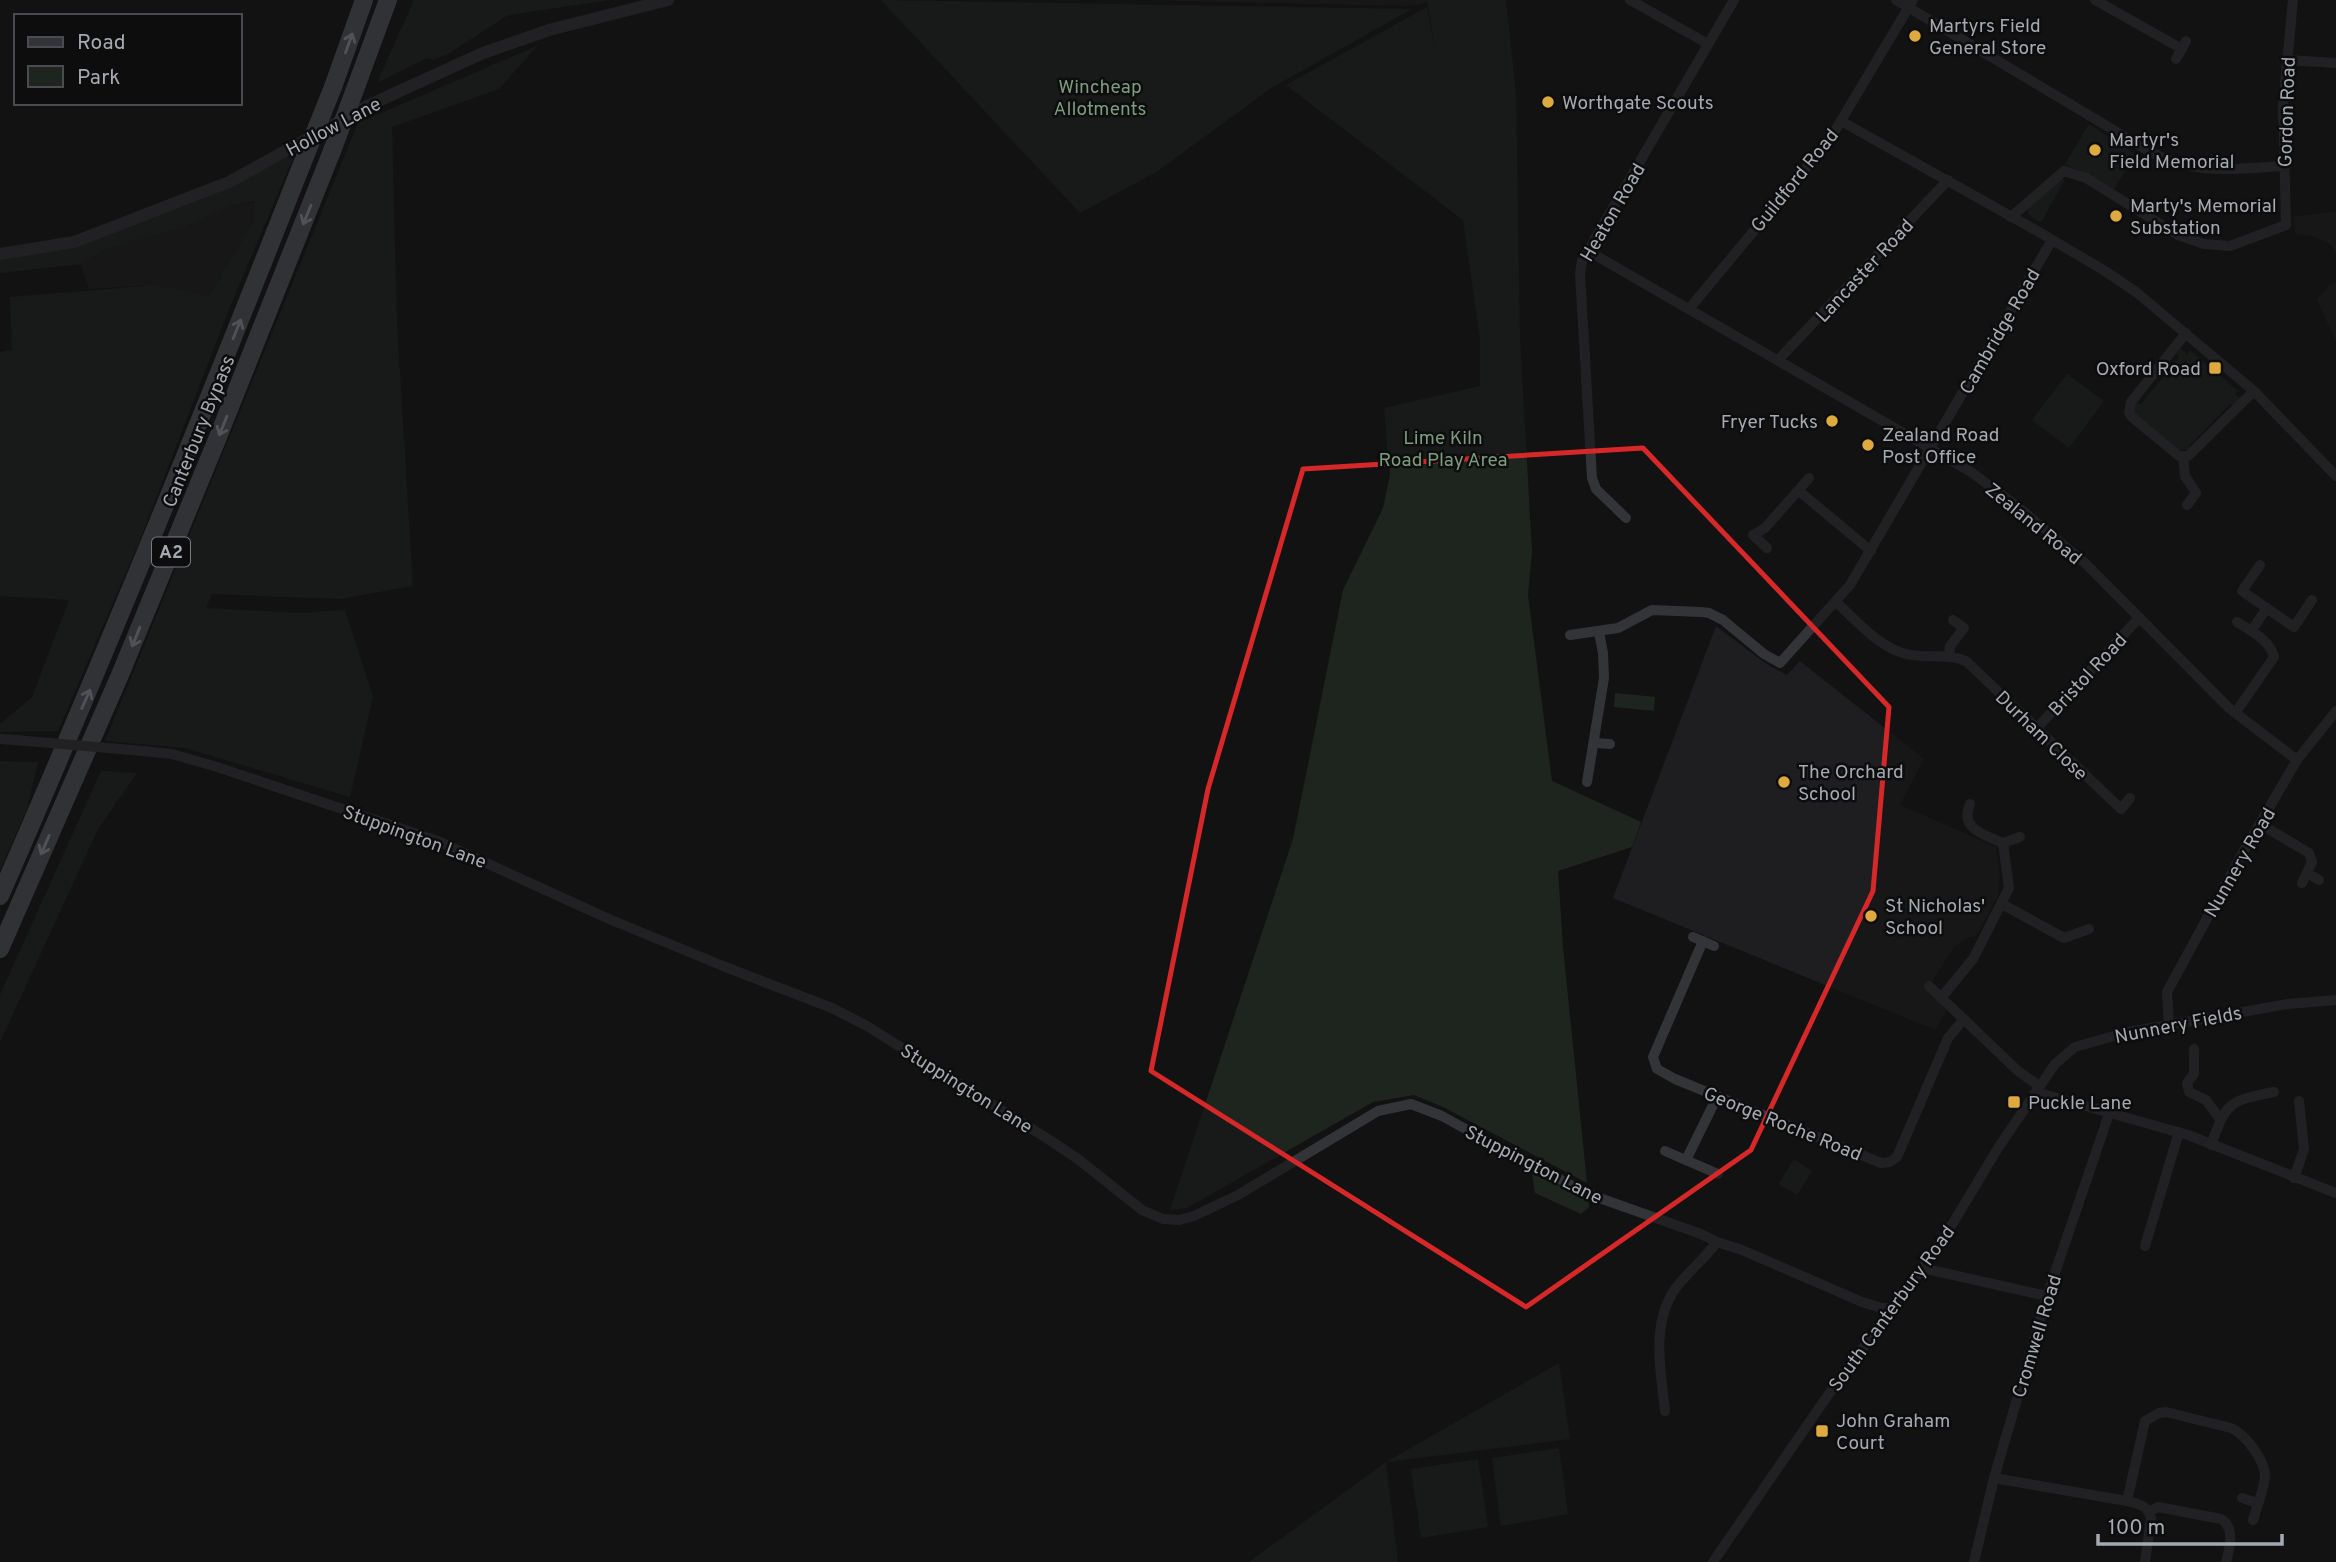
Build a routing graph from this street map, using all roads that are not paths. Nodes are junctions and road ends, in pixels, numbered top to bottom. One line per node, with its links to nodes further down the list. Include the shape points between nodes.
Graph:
1 (364, 0): 59 (highway, Canterbury Bypass / A2, one-way to 1, bridge, via 191,447)
2 (388, 0): 63 (highway, Canterbury Bypass / A2, one-way to 63, bridge, via 216,442)
3 (668, 0): 20 (street, Hollow Lane, via 549,30 483,53 367,106 229,182 74,242)
4 (1630, 0): 10 (street)
5 (1734, 0): 10 (street, Heaton Road)
6 (1896, 0): 9 (street)
7 (2095, 0): 11 (street)
8 (2293, 0): 12 (street, Gordon Road)
9 (1911, 4): 14 (street, Guildford Road); 15 (street, via 2171,162 2210,170)
10 (1708, 44): 19 (street, Heaton Road)
11 (2181, 49)
12 (2287, 60): 13 (street); 15 (street, Gordon Road)
13 (2336, 63)
14 (1841, 121): 16 (street); 21 (street, Guildford Road)
15 (2284, 166): 17 (street, Gordon Road, via 2286,225 2230,246 2178,235 2086,178 2064,171)
16 (1948, 180): 17 (street); 23 (street, Lancaster Road)
17 (2011, 216): 18 (street)
18 (2052, 240): 22 (street, via 2105,271); 25 (street, Cambridge Road)
19 (1588, 251): 21 (street, Zealand Road); 31 (street, Heaton Road, via 1580,273 1592,478 1596,489)
20 (0, 254)
21 (1689, 309): 23 (street, Zealand Road)
22 (2186, 332): 24 (street); 26 (street, via 2131,402 2129,413)
23 (1779, 359): 25 (street, Zealand Road)
24 (2254, 391): 26 (street, via 2194,452); 27 (street)
25 (1931, 447): 33 (street, Cambridge Road); 38 (street, Zealand Road, via 1972,472 2053,535)
26 (2183, 456): 30 (street, via 2185,477 2196,493)
27 (2336, 476)
28 (1809, 478): 29 (street)
29 (1799, 491): 32 (street, via 1753,535); 33 (street)
30 (2187, 505)
31 (1626, 519)
32 (1767, 548)
33 (1871, 551): 36 (street, Cambridge Road)
34 (2260, 565): 37 (street, via 2242,591)
35 (2312, 600): 37 (street, via 2294,627)
36 (1836, 602): 42 (street, Cambridge Road, via 1780,663 1709,613 1652,610 1618,628); 44 (street, Durham Close, via 1898,652)
37 (2267, 608): 41 (street)
38 (2139, 618): 46 (street, Zealand Road); 47 (street, Bristol Road)
39 (1954, 620): 44 (street, via 1964,628 1950,646)
40 (2237, 622): 41 (street)
41 (2251, 631): 46 (street, via 2271,648 2274,657)
42 (1599, 632): 43 (street); 49 (street, via 1604,678)
43 (1570, 635)
44 (1950, 657): 47 (street, Durham Close, via 1966,661)
45 (2336, 711): 51 (street, Nunnery Road)
46 (2236, 712): 51 (street, Zealand Road)
47 (2035, 730): 53 (street, Durham Close, via 2121,809)
48 (0, 739): 83 (street, Stuppington Lane, bridge, via 172,754 438,841 609,919 867,1026 1079,1159 1142,1210 1163,1219 1194,1216 1238,1195 1368,1116 1411,1104 1583,1191)
49 (1595, 743): 50 (street); 52 (street)
50 (1610, 744)
51 (2297, 760): 55 (street, Nunnery Road)
52 (1587, 782)
53 (2130, 798)
54 (1970, 804): 57 (street, via 1967,821 1972,828)
55 (2260, 824): 58 (street, via 2309,853 2312,862 2304,878); 68 (street, Nunnery Road, via 2167,992)
56 (2020, 837): 57 (street)
57 (2003, 844): 60 (street, via 2010,888)
58 (2319, 880)
59 (0, 896)
60 (2002, 904): 61 (street, via 2064,938); 65 (street, via 1973,959)
61 (2089, 929)
62 (1703, 941): 72 (street, George Roche Road, via 1653,1057 1665,1074)
63 (0, 949)
64 (1929, 986): 65 (street)
65 (1941, 998): 67 (street)
66 (2336, 1000): 68 (street, Nunnery Fields)
67 (1964, 1019): 70 (street); 72 (street, George Roche Road, via 1948,1038 1897,1157 1890,1162 1881,1163)
68 (2169, 1024): 70 (street, Nunnery Fields, via 2075,1047 2054,1063)
69 (2194, 1049): 75 (street, via 2189,1092 2206,1100)
70 (2037, 1089): 74 (street); 85 (street, South Canterbury Road)
71 (2274, 1092): 75 (street, via 2238,1099)
72 (1717, 1097): 79 (street)
73 (2299, 1101): 81 (street, via 2305,1149)
74 (2109, 1114): 76 (street); 86 (street, Cromwell Road)
75 (2220, 1119): 77 (street)
76 (2179, 1132): 77 (street); 84 (street)
77 (2211, 1145): 81 (street)
78 (1665, 1151): 79 (street)
79 (1686, 1160): 80 (street)
80 (1718, 1174)
81 (2294, 1178): 82 (street)
82 (2336, 1193)
83 (1717, 1242): 87 (street, Stuppington Lane, via 1862,1301); 88 (street, via 1674,1292 1663,1315 1659,1351)
84 (2144, 1246)
85 (1922, 1269): 86 (street); 87 (street, South Canterbury Road)
86 (2047, 1296): 91 (street, Cromwell Road)
87 (1892, 1308): 97 (street, South Canterbury Road)
88 (1663, 1397): 89 (street); 90 (street)
89 (1651, 1398)
90 (1665, 1411)
91 (1994, 1478): 93 (street); 98 (street, Cromwell Road)
92 (2242, 1499): 94 (street)
93 (2127, 1501): 94 (street, via 2145,1421 2166,1412 2240,1432 2263,1469); 95 (street)
94 (2258, 1503): 96 (street)
95 (2150, 1511): 99 (street); 100 (street, via 2158,1507 2226,1522)
96 (2253, 1520)
97 (1713, 1562)
98 (1974, 1562)
99 (2145, 1562)
100 (2227, 1562)

